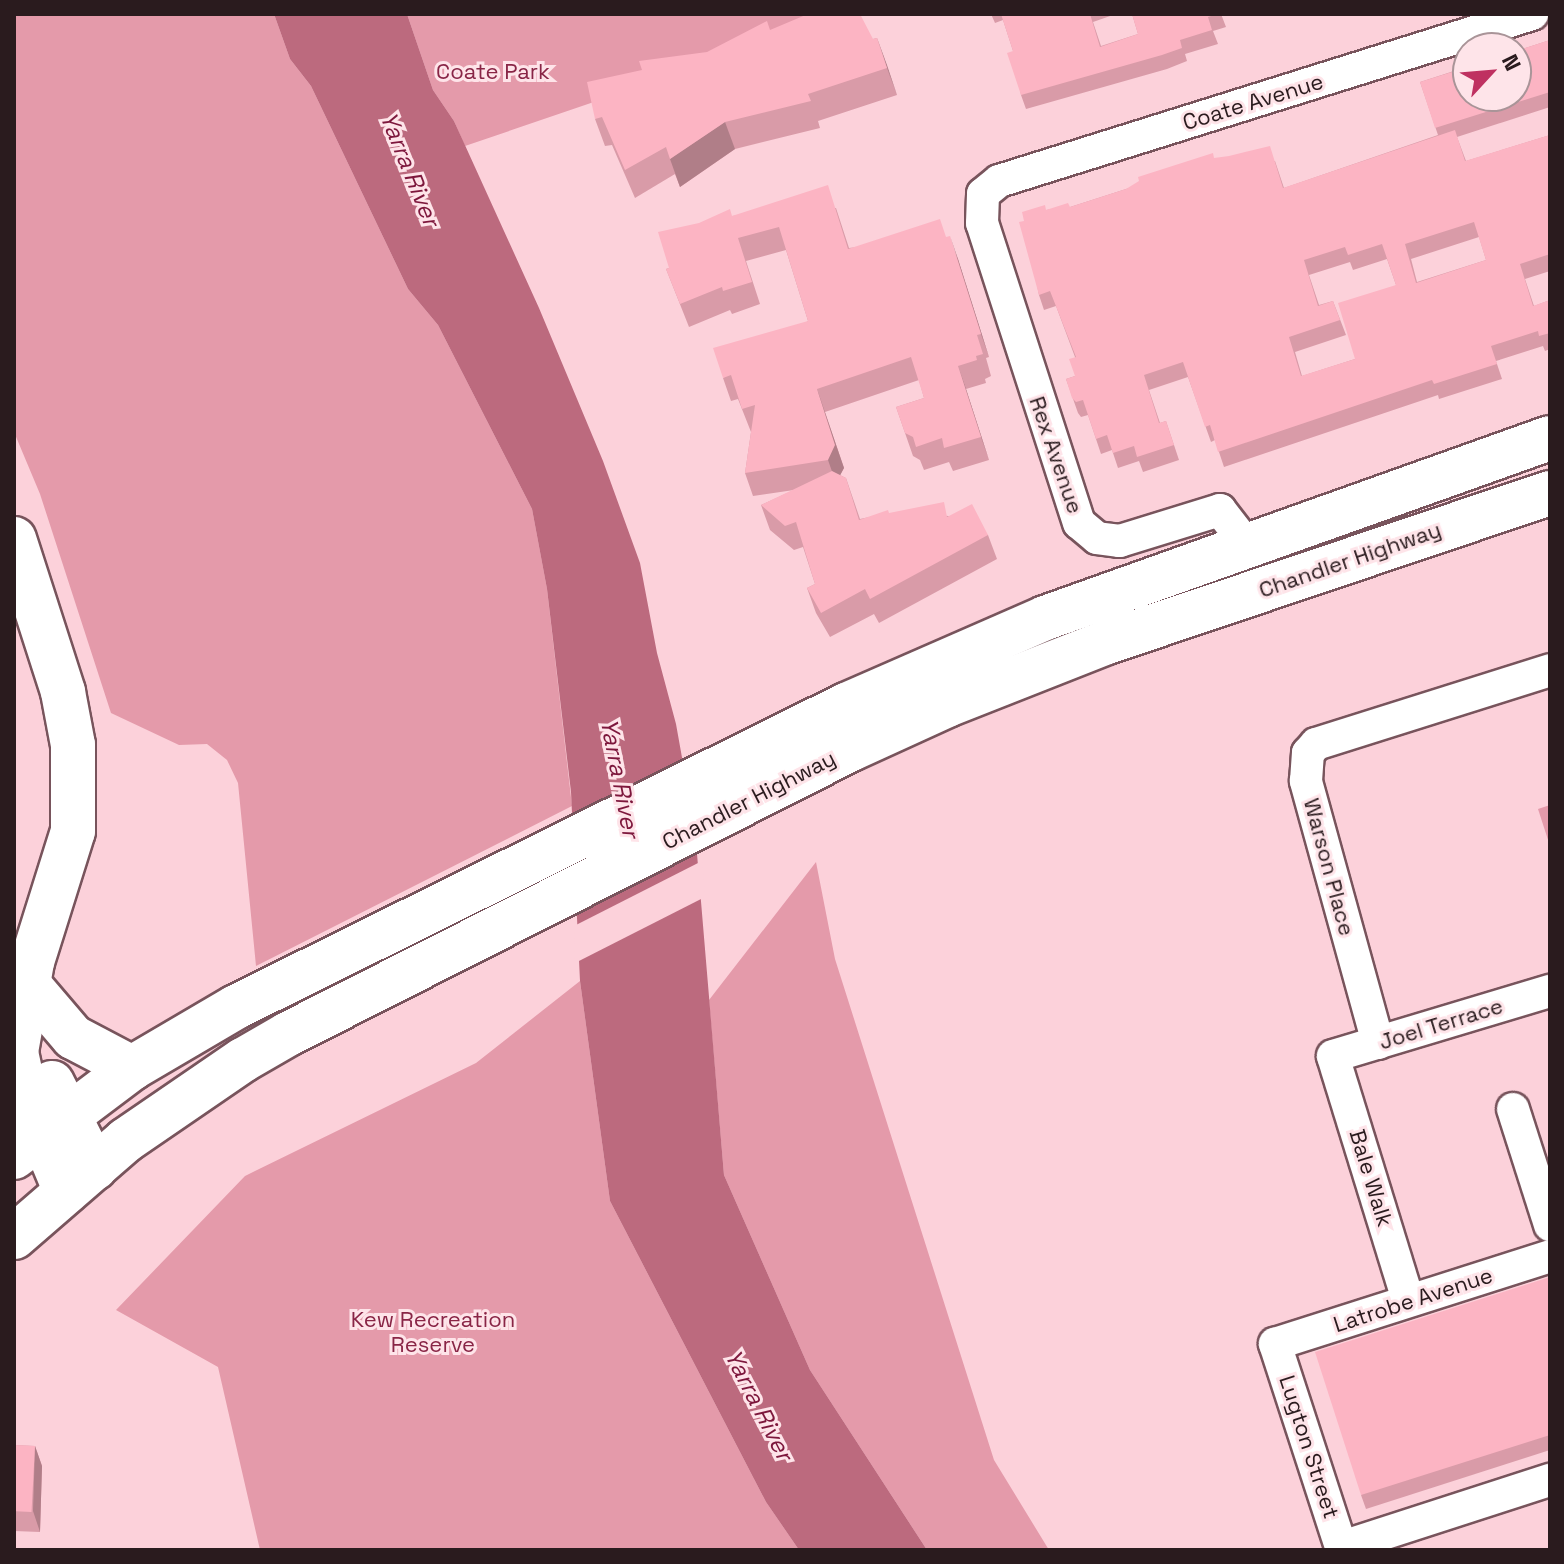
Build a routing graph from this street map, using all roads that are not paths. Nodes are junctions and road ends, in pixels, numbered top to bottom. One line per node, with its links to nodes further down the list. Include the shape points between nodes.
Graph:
1 (1532, 14): 2 (street, Coate Avenue, via 999,181)
2 (981, 199): 6 (street, Rex Avenue, via 982,223 1072,509 1086,530 1111,542 1232,505)
3 (1550, 438): 6 (main road, Chandler Highway)
4 (1550, 493): 15 (main road, Chandler Highway, via 1104,643 851,749 243,1060 169,1108)
5 (14, 539): 8 (main road, via 63,692 76,783 73,831)
6 (1247, 545): 12 (main road, Chandler Highway, via 1045,618 846,705 236,1007)
7 (1550, 670): 10 (street, Warson Place, via 1316,744 1308,753 1306,781)
8 (26, 990): 12 (main road, via 73,1037); 14 (main road, via 16,1062)
9 (1550, 991): 10 (street, Joel Terrace)
10 (1378, 1043): 11 (street, Joel Terrace)
11 (1333, 1056): 19 (street, Bale Walk)
12 (132, 1068): 14 (main road, Chandler Highway)
13 (1513, 1109): 16 (street)
14 (41, 1136): 15 (main road)
15 (80, 1180): 17 (main road, Chandler Highway)
16 (1550, 1225)
17 (14, 1237)
18 (1550, 1256): 19 (street, Latrobe Avenue)
19 (1408, 1300): 20 (street, Latrobe Avenue)
20 (1275, 1344): 22 (street, Lugton Street)
21 (1550, 1480): 22 (street)
22 (1342, 1548)

